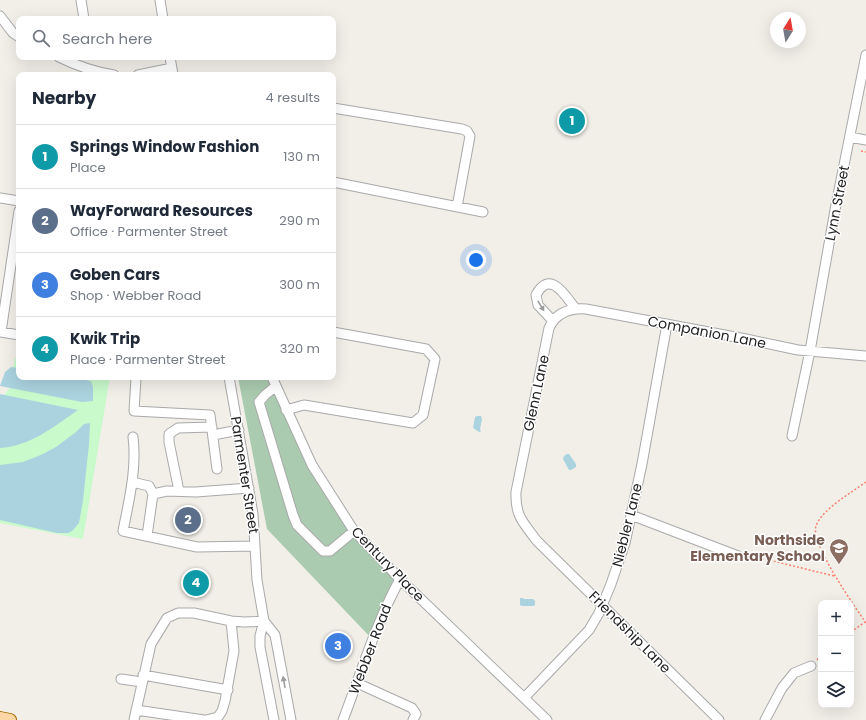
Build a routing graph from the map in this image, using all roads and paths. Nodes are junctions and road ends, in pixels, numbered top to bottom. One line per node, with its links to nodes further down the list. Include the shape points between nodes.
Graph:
1 (81, 0): 4 (street)
2 (160, 0): 5 (street)
3 (0, 16): 6 (street)
4 (84, 16)
5 (163, 16)
6 (16, 35)
7 (866, 55): 13 (street, Lynn Street)
8 (66, 60): 10 (street)
9 (170, 60): 11 (street)
10 (96, 72)
11 (172, 72)
12 (336, 108): 20 (street, via 467,131 470,136)
13 (850, 137): 14 (street); 29 (street, Lynn Street)
14 (866, 140)
15 (861, 151): 16 (path)
16 (866, 152)
17 (336, 183): 20 (street)
18 (0, 199): 19 (street)
19 (16, 201)
20 (457, 207): 21 (street)
21 (483, 212)
22 (16, 225): 23 (street)
23 (4, 283): 28 (street, via 0,332)
24 (575, 308): 25 (street); 25 (street, one-way to 25, via 560,289 554,285 544,285 536,295 538,305); 26 (street, Companion Lane)
25 (553, 321): 49 (street, Glenn Lane, via 549,328 515,502 518,515)
26 (667, 324): 29 (street, Companion Lane); 46 (street, Niebler Lane, via 658,383)
27 (336, 333): 35 (street, via 426,349 435,359 423,415 413,424 304,405)
28 (16, 335)
29 (810, 351): 30 (street, Companion Lane); 38 (street, Lynn Street)
30 (866, 356)
31 (136, 380): 37 (street, via 134,411 210,415)
32 (230, 380): 36 (street, Parmenter Street)
33 (273, 380): 34 (street, Century Place)
34 (276, 386): 35 (street, Century Place); 47 (street, via 259,402 297,525 323,551 330,550)
35 (286, 410): 47 (street, Century Place, via 312,465)
36 (238, 430): 37 (street); 43 (street, Parmenter Street)
37 (213, 431): 40 (street); 44 (street, via 178,428 169,434)
38 (792, 436)
39 (133, 437): 41 (street, via 135,454)
40 (217, 469)
41 (132, 482): 45 (street, via 149,486); 48 (street, via 123,531)
42 (866, 482): 52 (path, via 830,507 815,527 816,536)
43 (249, 488): 44 (street); 50 (street, Parmenter Street)
44 (179, 491): 45 (street)
45 (153, 494): 48 (street)
46 (631, 515): 51 (street); 54 (street, Niebler Lane, via 625,543)
47 (354, 531): 53 (street, Century Place)
48 (147, 536): 50 (street, via 197,547)
49 (541, 545): 54 (street, Friendship Lane)
50 (255, 546): 56 (street, Parmenter Street, via 257,580)
51 (738, 556): 52 (path, via 765,559)
52 (834, 576): 57 (path)
53 (400, 579): 62 (street, Webber Road); 64 (street, Century Place)
54 (603, 605): 64 (street, Niebler Lane, via 584,637); 75 (street, Friendship Lane)
55 (231, 621): 56 (street); 61 (street, via 194,613 178,613 167,618 151,644); 63 (street, via 234,651)
56 (264, 621): 70 (street, Parmenter Street, via 260,646); 71 (street, Parmenter Street, one-way to 56, via 277,640)
57 (866, 622): 58 (path)
58 (854, 630)
59 (811, 666): 76 (street, via 794,673 782,688)
60 (121, 679): 61 (street)
61 (143, 679): 63 (street); 65 (street)
62 (357, 683): 72 (street, Webber Road); 73 (street, via 412,708 416,714)
63 (228, 690): 69 (street, via 222,711 218,716)
64 (524, 698): 74 (street, Century Place)
65 (136, 710): 68 (street); 69 (street)
66 (0, 718): 67 (main road)
67 (10, 720)
68 (134, 720)
69 (205, 720)
70 (274, 720)
71 (291, 720)
72 (343, 720)
73 (413, 720)
74 (547, 720)
75 (719, 720)
76 (765, 720)

